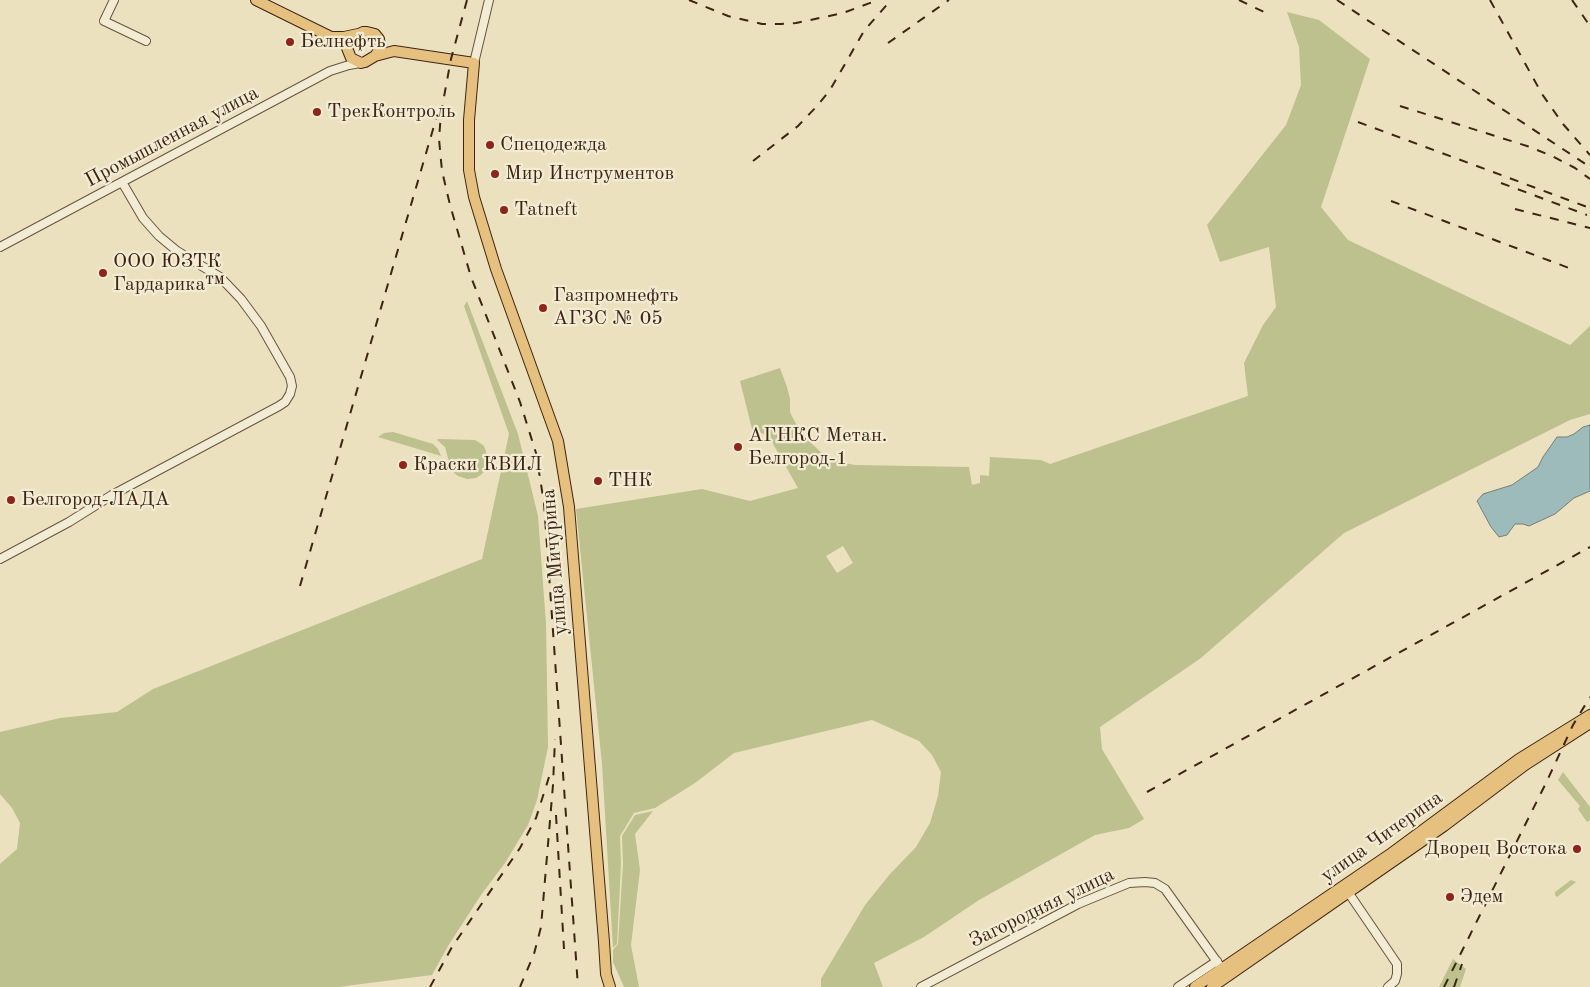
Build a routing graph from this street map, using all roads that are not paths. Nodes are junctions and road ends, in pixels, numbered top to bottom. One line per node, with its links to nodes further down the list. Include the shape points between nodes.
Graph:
1 (114, 0): 6 (street, via 104,20)
2 (256, 0): 5 (main road)
3 (489, 0): 12 (street, улица Мичурина)
4 (358, 34): 5 (main road); 7 (main road, via 371,32); 9 (main road, via 350,40)
5 (331, 36): 9 (main road)
6 (146, 41)
7 (380, 41): 8 (main road); 10 (main road, via 380,49)
8 (394, 51): 10 (main road); 12 (main road)
9 (348, 52): 11 (main road, via 353,60); 13 (street)
10 (375, 56): 11 (main road)
11 (361, 63): 13 (street, Промышленная улица)
12 (474, 63): 21 (main road, улица Мичурина, via 469,120 469,170 474,197 496,269 558,441 569,506 606,974)
13 (338, 68): 14 (street, Промышленная улица)
14 (122, 182): 15 (street, Промышленная улица); 16 (street, via 159,236 220,277 241,299 261,326 290,377 290,394 279,406)
15 (0, 247)
16 (0, 559)
17 (1590, 715): 19 (main road, улица Чичерина, via 1520,759)
18 (1590, 724): 19 (main road, улица Чичерина, via 1525,765 1444,826)
19 (1346, 889): 20 (main road, улица Чичерина); 26 (street, via 1398,964 1395,980)
20 (1222, 969): 22 (street, Загородняя улица, via 1165,889 1145,882 1130,883 1078,904); 23 (street); 24 (main road, улица Чичерина); 25 (main road, улица Чичерина)
21 (610, 987)
22 (921, 987)
23 (1178, 987)
24 (1195, 987)
25 (1212, 987)
26 (1388, 987)

